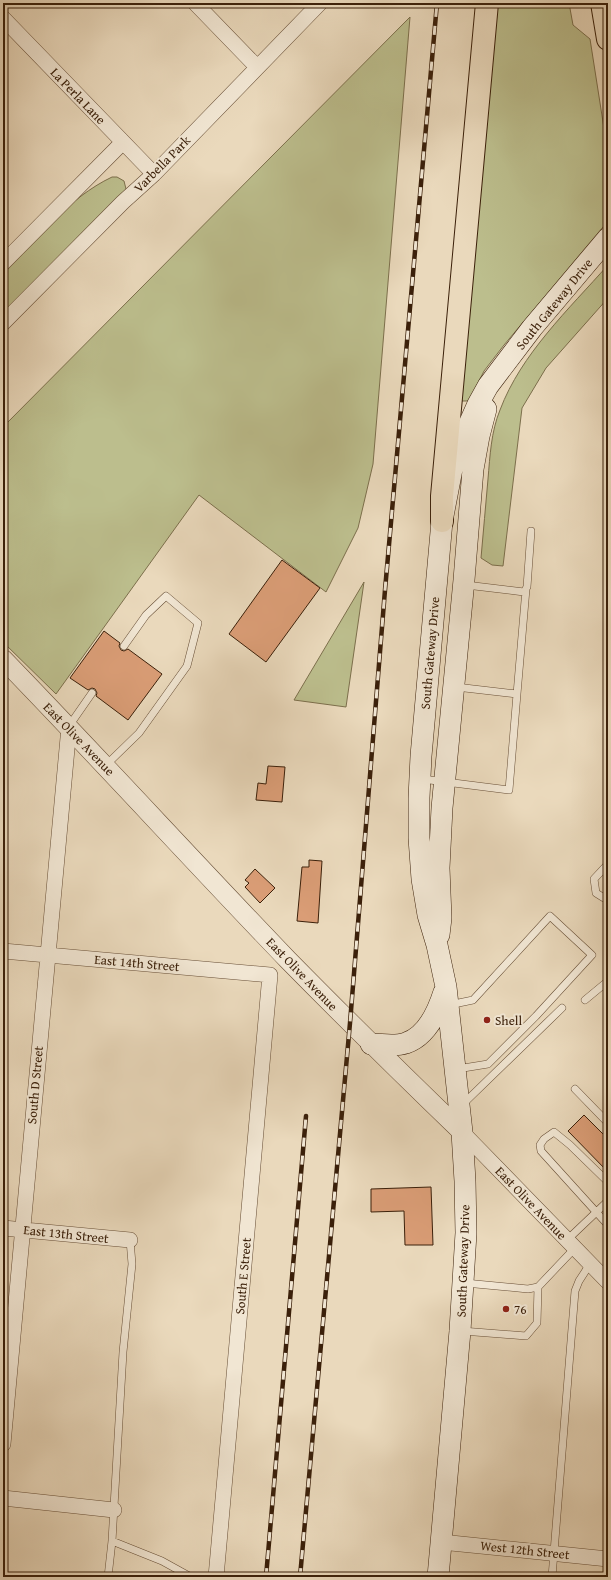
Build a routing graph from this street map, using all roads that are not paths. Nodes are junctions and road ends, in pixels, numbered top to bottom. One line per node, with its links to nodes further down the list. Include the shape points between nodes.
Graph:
1 (195, 3): 7 (street)
2 (320, 3): 7 (street, Varbella Park)
3 (487, 3): 14 (highway, via 442,489)
4 (602, 3): 6 (highway)
5 (3, 18): 8 (street, La Perla Lane)
6 (608, 39)
7 (257, 67): 9 (street, Varbella Park)
8 (123, 142): 9 (street, La Perla Lane); 11 (street)
9 (154, 174): 12 (street, Varbella Park)
10 (608, 238): 13 (main road, South Gateway Drive, via 532,328)
11 (3, 263)
12 (3, 323)
13 (500, 371): 14 (main road, South Gateway Drive, via 478,404 458,449); 17 (main road, South Gateway Drive, via 486,408 476,451)
14 (442, 521): 16 (main road, South Gateway Drive)
15 (531, 531): 18 (lane)
16 (436, 582): 17 (main road); 26 (main road, South Gateway Drive)
17 (464, 585): 18 (lane, via 524,592); 21 (main road, South Gateway Drive)
18 (526, 589): 23 (lane)
19 (124, 646): 25 (lane, via 146,615 166,596 198,623 187,666 139,733)
20 (3, 660): 24 (street, East Olive Avenue)
21 (453, 687): 23 (lane); 27 (main road, South Gateway Drive)
22 (92, 693): 24 (lane)
23 (517, 694): 27 (lane, via 509,790)
24 (68, 727): 25 (street, East Olive Avenue); 32 (street, South D Street)
25 (105, 766): 33 (street, East Olive Avenue)
26 (420, 779): 27 (lane); 30 (main road, South Gateway Drive, via 418,838 422,879 428,915)
27 (444, 783): 30 (main road, South Gateway Drive, via 439,868 441,918)
28 (608, 864): 29 (lane, via 594,879 596,893 604,898)
29 (608, 896)
30 (437, 945): 36 (main road, South Gateway Drive)
31 (3, 951): 32 (street, East 14th Street)
32 (47, 955): 34 (street, East 14th Street); 50 (street, South D Street)
33 (288, 959): 34 (street); 39 (street, East Olive Avenue)
34 (270, 975): 67 (street, South E Street)
35 (608, 981): 37 (lane)
36 (446, 996): 39 (main road, via 435,1017 414,1039 396,1045); 40 (main road, South Gateway Drive); 40 (lane, via 472,1000 550,916 592,955 488,1064)
37 (585, 1000)
38 (562, 1008): 42 (lane)
39 (371, 1044): 44 (street, East Olive Avenue)
40 (455, 1070): 42 (main road, South Gateway Drive)
41 (575, 1089): 43 (lane)
42 (459, 1108): 44 (main road, South Gateway Drive)
43 (608, 1123)
44 (462, 1132): 52 (street, East Olive Avenue); 55 (main road, South Gateway Drive, via 466,1233)
45 (608, 1182): 47 (lane, via 570,1144 554,1132 540,1145 541,1151)
46 (608, 1201): 47 (lane)
47 (596, 1212): 48 (lane); 52 (lane)
48 (608, 1226)
49 (3, 1228): 50 (street, East 13th Street)
50 (22, 1230): 51 (street, East 13th Street); 58 (street, South D Street)
51 (130, 1240): 60 (lane, via 132,1264 123,1352)
52 (571, 1244): 53 (street, East Olive Avenue); 56 (lane)
53 (590, 1264): 54 (street, East Olive Avenue); 63 (lane, via 578,1281 575,1291)
54 (608, 1282)
55 (464, 1283): 56 (lane, via 528,1289); 57 (main road, South Gateway Drive)
56 (538, 1287): 57 (lane, via 537,1323 526,1336)
57 (460, 1331): 62 (main road, South Gateway Drive)
58 (3, 1444)
59 (3, 1498): 60 (street)
60 (114, 1510): 61 (lane)
61 (112, 1541): 65 (lane); 66 (lane, via 162,1561)
62 (441, 1542): 63 (street, West 12th Street); 68 (main road, South Gateway Drive)
63 (554, 1553): 64 (street, West 12th Street); 69 (lane)
64 (608, 1559)
65 (108, 1577)
66 (192, 1577)
67 (216, 1577)
68 (438, 1577)
69 (552, 1577)

